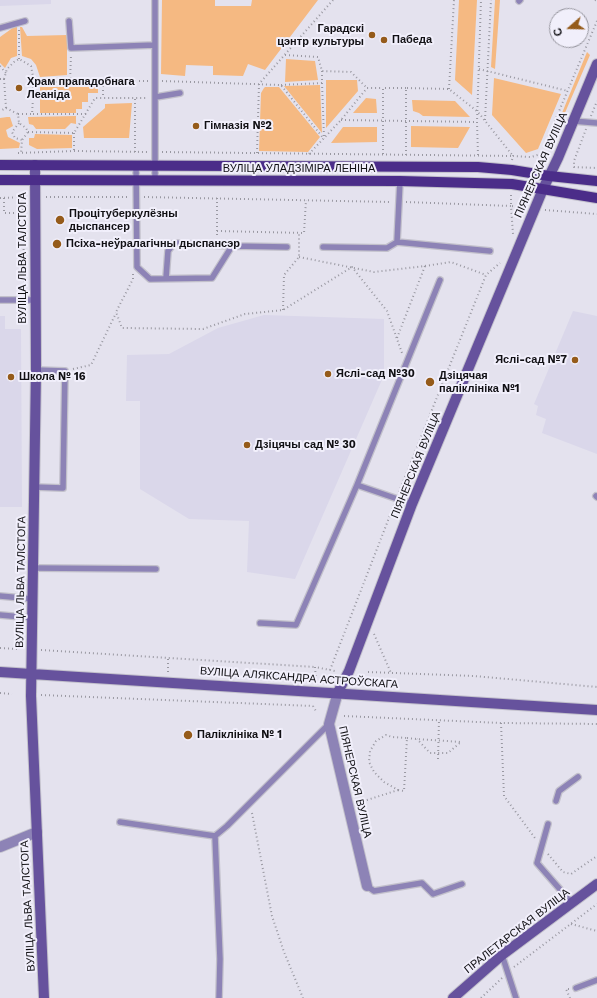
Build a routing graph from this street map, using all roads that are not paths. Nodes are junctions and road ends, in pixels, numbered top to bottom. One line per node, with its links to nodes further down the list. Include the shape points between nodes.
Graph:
1 (155, 0): 5 (lane)
2 (25, 21): 4 (lane)
3 (69, 21): 5 (lane, via 71,48)
4 (0, 28)
5 (156, 45): 8 (lane)
6 (597, 64): 9 (street, ПІЯНЕРСКАЯ ВУЛІЦА)
7 (180, 93): 8 (lane)
8 (156, 97): 13 (lane)
9 (573, 121): 10 (lane); 15 (street, ПІЯНЕРСКАЯ ВУЛІЦА)
10 (597, 123)
11 (35, 165): 12 (main road, ВУЛІЦА УЛАДЗІМІРА ЛЕНІНА); 14 (main road, ВУЛІЦА УЛАДЗІМІРА ЛЕНІНА); 17 (street, ВУЛІЦА ЛЬВА ТАЛСТОГА)
12 (136, 165): 13 (main road, ВУЛІЦА УЛАДЗІМІРА ЛЕНІНА); 18 (lane)
13 (156, 165): 15 (main road, ВУЛІЦА УЛАДЗІМІРА ЛЕНІНА, via 478,167); 19 (lane)
14 (0, 166)
15 (549, 176): 21 (main road, ВУЛІЦА УЛАДЗІМІРА ЛЕНІНА); 22 (street, ПІЯНЕРСКАЯ ВУЛІЦА)
16 (0, 180): 17 (main road, ВУЛІЦА УЛАДЗІМІРА ЛЕНІНА)
17 (35, 180): 18 (main road, ВУЛІЦА УЛАДЗІМІРА ЛЕНІНА); 32 (street, ВУЛІЦА ЛЬВА ТАЛСТОГА)
18 (136, 181): 19 (main road, ВУЛІЦА УЛАДЗІМІРА ЛЕНІНА); 29 (lane, via 137,267 150,278)
19 (155, 181): 20 (main road, ВУЛІЦА УЛАДЗІМІРА ЛЕНІНА)
20 (400, 181): 22 (main road, ВУЛІЦА УЛАДЗІМІРА ЛЕНІНА, via 512,184); 24 (lane)
21 (597, 181)
22 (543, 189): 23 (main road, ВУЛІЦА УЛАДЗІМІРА ЛЕНІНА); 36 (street, ПІЯНЕРСКАЯ ВУЛІЦА)
23 (597, 198)
24 (397, 242): 27 (lane, via 387,248); 28 (lane)
25 (232, 246): 26 (lane); 29 (lane, via 212,278); 29 (lane, via 174,243 168,251)
26 (287, 247)
27 (323, 247)
28 (490, 251)
29 (166, 278)
30 (440, 280): 34 (lane)
31 (0, 300): 32 (lane)
32 (35, 300): 33 (street, ВУЛІЦА ЛЬВА ТАЛСТОГА)
33 (36, 370): 35 (street, ВУЛІЦА ЛЬВА ТАЛСТОГА); 35 (lane, via 65,370 64,488)
34 (357, 485): 36 (lane); 43 (lane, via 296,624)
35 (34, 487): 37 (street, ВУЛІЦА ЛЬВА ТАЛСТОГА)
36 (412, 504): 46 (street, ПІЯНЕРСКАЯ ВУЛІЦА, via 349,671)
37 (34, 568): 38 (lane); 40 (street, ВУЛІЦА ЛЬВА ТАЛСТОГА)
38 (156, 569)
39 (0, 596): 40 (lane)
40 (33, 599): 42 (street, ВУЛІЦА ЛЬВА ТАЛСТОГА)
41 (0, 615): 42 (lane)
42 (33, 618): 45 (street, ВУЛІЦА ЛЬВА ТАЛСТОГА)
43 (260, 623)
44 (0, 672): 45 (street, ВУЛІЦА АЛЯКСАНДРА АСТРОЎСКАГА)
45 (32, 674): 46 (street, ВУЛІЦА АЛЯКСАНДРА АСТРОЎСКАГА); 53 (street, ВУЛІЦА ЛЬВА ТАЛСТОГА)
46 (338, 692): 47 (street, ВУЛІЦА АЛЯКСАНДРА АСТРОЎСКАГА); 48 (street, ПІЯНЕРСКАЯ ВУЛІЦА)
47 (597, 710)
48 (329, 724): 54 (lane); 58 (street, ПІЯНЕРСКАЯ ВУЛІЦА)
49 (578, 777): 50 (lane, via 559,791)
50 (556, 801)
51 (120, 822): 54 (lane)
52 (548, 824): 59 (lane, via 537,863)
53 (37, 832): 55 (street); 63 (street, ВУЛІЦА ЛЬВА ТАЛСТОГА)
54 (215, 836): 64 (lane)
55 (0, 847)
56 (462, 884): 58 (lane, via 433,894 422,883 374,891)
57 (597, 884): 59 (street, ПРАЛЕТАРСКАЯ ВУЛІЦА)
58 (367, 886)
59 (571, 902): 60 (street, ПРАЛЕТАРСКАЯ ВУЛІЦА)
60 (502, 955): 65 (street, ПРАЛЕТАРСКАЯ ВУЛІЦА); 66 (lane)
61 (597, 980): 62 (lane)
62 (576, 988)
63 (44, 998)
64 (219, 998)
65 (453, 998)
66 (516, 998)

